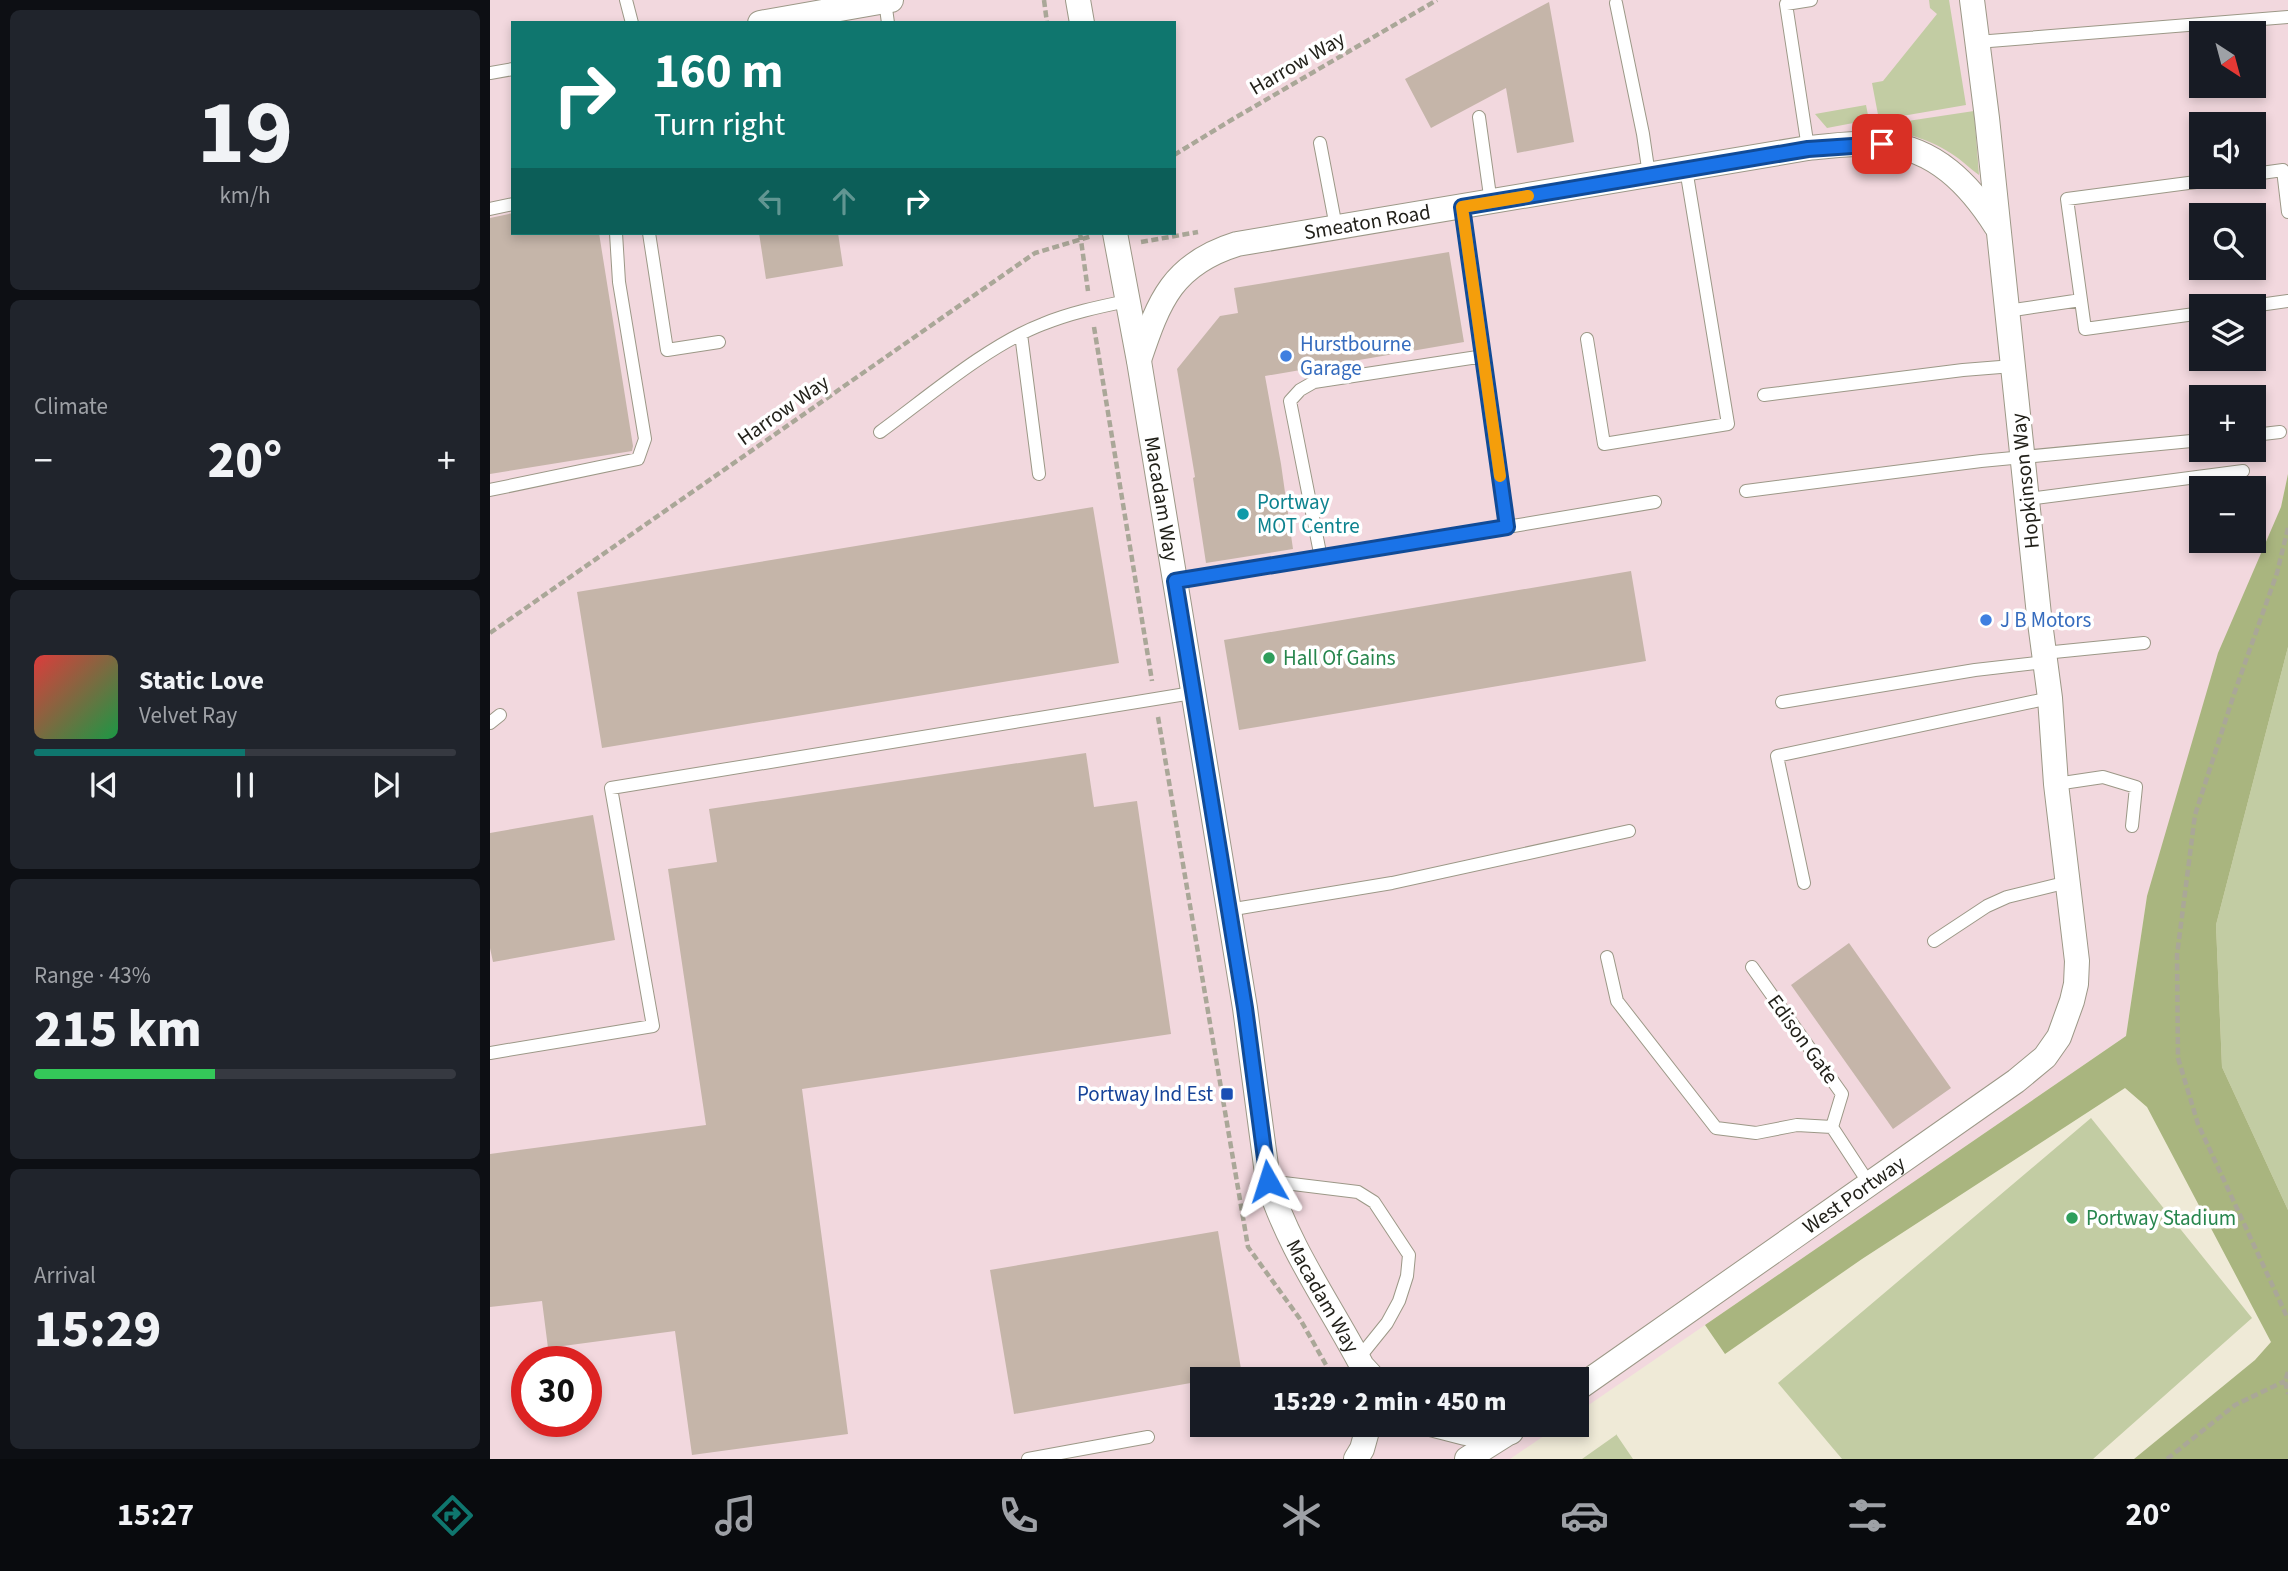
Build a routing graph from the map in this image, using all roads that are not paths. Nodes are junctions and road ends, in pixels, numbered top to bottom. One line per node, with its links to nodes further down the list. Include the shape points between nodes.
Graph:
1 (626, 0): 10 (lane)
2 (891, 0): 6 (street)
3 (1078, 0): 13 (street)
4 (1811, 0): 19 (lane, via 1786,4)
5 (1972, 0): 14 (street, Hopkinson Way)
6 (885, 1): 8 (street); 12 (lane)
7 (1616, 3): 22 (lane)
8 (828, 16): 11 (street)
9 (2288, 17): 14 (lane)
10 (631, 21)
11 (779, 21)
12 (888, 21)
13 (1082, 21)
14 (1977, 42): 30 (street, Hopkinson Way)
15 (511, 69): 16 (lane)
16 (490, 73)
17 (1479, 117): 24 (lane)
18 (1320, 143): 29 (lane)
19 (1808, 149): 20 (street, Smeaton Road); 30 (street, Smeaton Road, via 1882,144 1924,155 1966,185)
20 (1686, 169): 22 (street, Smeaton Road); 41 (lane, via 1728,424 1604,444)
21 (2266, 172): 28 (lane, via 2283,170)
22 (1648, 175): 24 (street, Smeaton Road)
23 (2189, 183): 34 (lane, via 2067,199)
24 (1491, 202): 26 (street, Smeaton Road)
25 (511, 204): 27 (lane)
26 (1462, 207): 29 (street, Smeaton Road); 43 (lane)
27 (490, 209)
28 (2288, 212)
29 (1336, 227): 44 (street, Smeaton Road, via 1237,244 1202,258 1167,293 1150,325)
30 (1997, 229): 38 (street, Hopkinson Way)
31 (616, 235): 54 (lane, via 645,439 638,459)
32 (649, 235): 42 (lane, via 667,350)
33 (1115, 235): 35 (street, Macadam Way)
34 (2081, 300): 38 (lane); 39 (lane, via 2085,329)
35 (1127, 301): 40 (lane, via 1091,308); 44 (street, Macadam Way)
36 (2288, 301): 37 (lane)
37 (2266, 304)
38 (2007, 311): 45 (street, Hopkinson Way)
39 (2189, 315)
40 (1021, 334): 47 (lane); 53 (lane)
41 (1587, 339)
42 (719, 342)
43 (1485, 356): 58 (lane); 59 (lane, via 1314,382 1290,401)
44 (1139, 361): 60 (street, Macadam Way)
45 (2012, 366): 46 (lane); 51 (street, Hopkinson Way)
46 (1764, 395)
47 (880, 432)
48 (2280, 432): 49 (lane)
49 (2266, 434)
50 (2189, 441): 51 (lane)
51 (2022, 457): 55 (lane); 56 (street, Hopkinson Way)
52 (2244, 471): 56 (lane)
53 (1039, 474)
54 (490, 490)
55 (1746, 491)
56 (2028, 499): 62 (street, Hopkinson Way)
57 (1655, 502): 58 (lane)
58 (1507, 527): 59 (lane)
59 (1321, 558): 60 (lane)
60 (1175, 581): 63 (street, Macadam Way)
61 (2144, 643): 62 (lane)
62 (2044, 658): 64 (street, Hopkinson Way); 65 (lane)
63 (1192, 693): 71 (street, Macadam Way); 76 (lane, via 611,788 653,1026)
64 (2050, 698): 66 (street, Hopkinson Way); 70 (lane, via 1777,756)
65 (1782, 702)
66 (2056, 784): 67 (lane, via 2103,777 2136,787); 69 (street, Hopkinson Way)
67 (2132, 826)
68 (1629, 831): 71 (lane, via 1392,883)
69 (2068, 882): 72 (lane, via 2007,897); 74 (street, Hopkinson Way)
70 (1804, 883)
71 (1228, 910): 78 (street, Macadam Way)
72 (1934, 941)
73 (1607, 957): 77 (lane, via 1616,1001 1716,1128 1756,1133 1797,1125)
74 (2077, 961): 79 (street, West Portway, via 2068,1015 2045,1057)
75 (1752, 967): 77 (lane, Edison Gate, via 1842,1094)
76 (490, 1054)
77 (1832, 1127): 79 (lane)
78 (1268, 1181): 80 (street, Macadam Way, via 1300,1256); 81 (lane, via 1358,1192 1374,1202 1409,1255 1399,1301)
79 (1870, 1185): 82 (street, West Portway)
80 (1363, 1367)
81 (1367, 1367)
82 (1589, 1381)
83 (1148, 1437): 86 (lane)
84 (1365, 1437): 87 (street)
85 (1503, 1437): 88 (street)
86 (1028, 1459)
87 (1356, 1459)
88 (1467, 1459)

